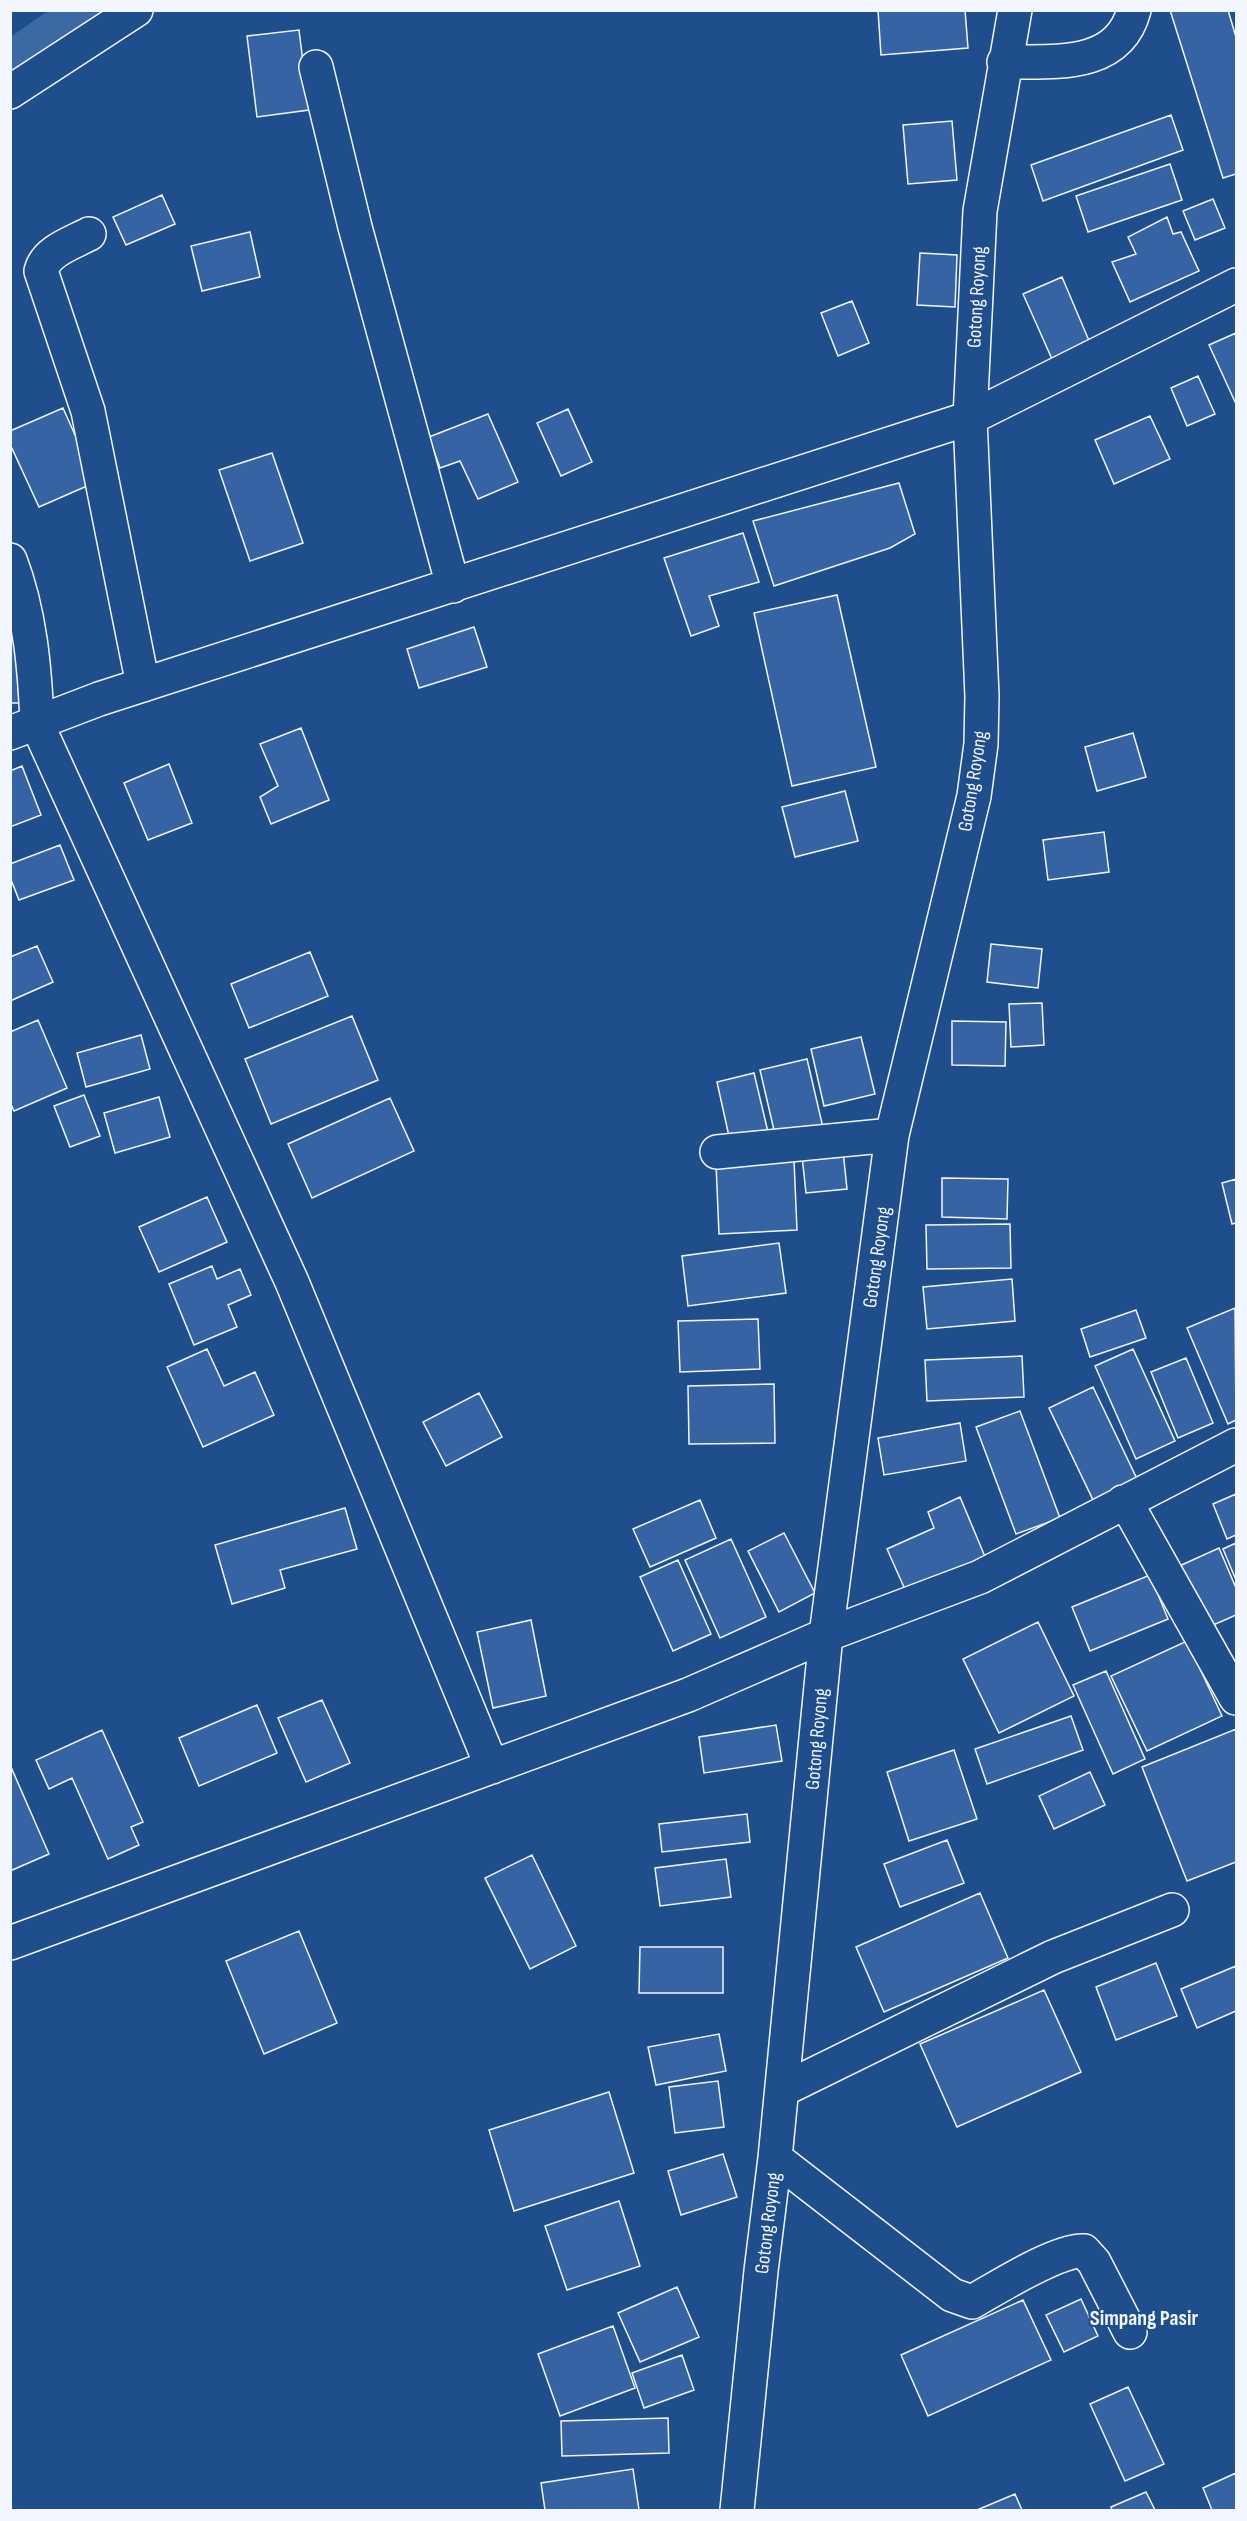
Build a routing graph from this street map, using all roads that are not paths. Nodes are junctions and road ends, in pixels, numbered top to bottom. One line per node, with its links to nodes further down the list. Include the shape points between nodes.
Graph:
1 (136, 10): 6 (street)
2 (1015, 10): 4 (street, Gotong Royong)
3 (1134, 10): 4 (street, via 1118,41 1099,55 1072,61)
4 (1004, 62): 9 (street, Gotong Royong, via 980,211)
5 (316, 67): 11 (street, via 355,227)
6 (10, 92)
7 (89, 234): 12 (street, via 51,255 40,271 88,411)
8 (1236, 285): 9 (street)
9 (970, 418): 11 (street); 14 (street, Gotong Royong, via 981,744 974,796)
10 (10, 560): 13 (street, via 27,622 35,672)
11 (453, 586): 12 (street)
12 (143, 685): 13 (street)
13 (24, 729): 20 (street, via 292,1282)
14 (892, 1135): 15 (street); 18 (street, Gotong Royong)
15 (717, 1152)
16 (1236, 1445): 17 (street)
17 (1123, 1502): 18 (street, via 980,1577); 19 (street)
18 (826, 1635): 20 (street, via 688,1695); 23 (street, Gotong Royong)
19 (1236, 1698)
20 (492, 1767): 22 (street)
21 (1172, 1910): 23 (street, via 1053,1957)
22 (10, 1943)
23 (782, 2091): 24 (street, Gotong Royong)
24 (776, 2158): 25 (street, via 925,2276 962,2299 972,2302 1038,2266 1075,2250 1084,2251 1094,2262); 26 (street, Gotong Royong)
25 (1130, 2332)
26 (737, 2511)

